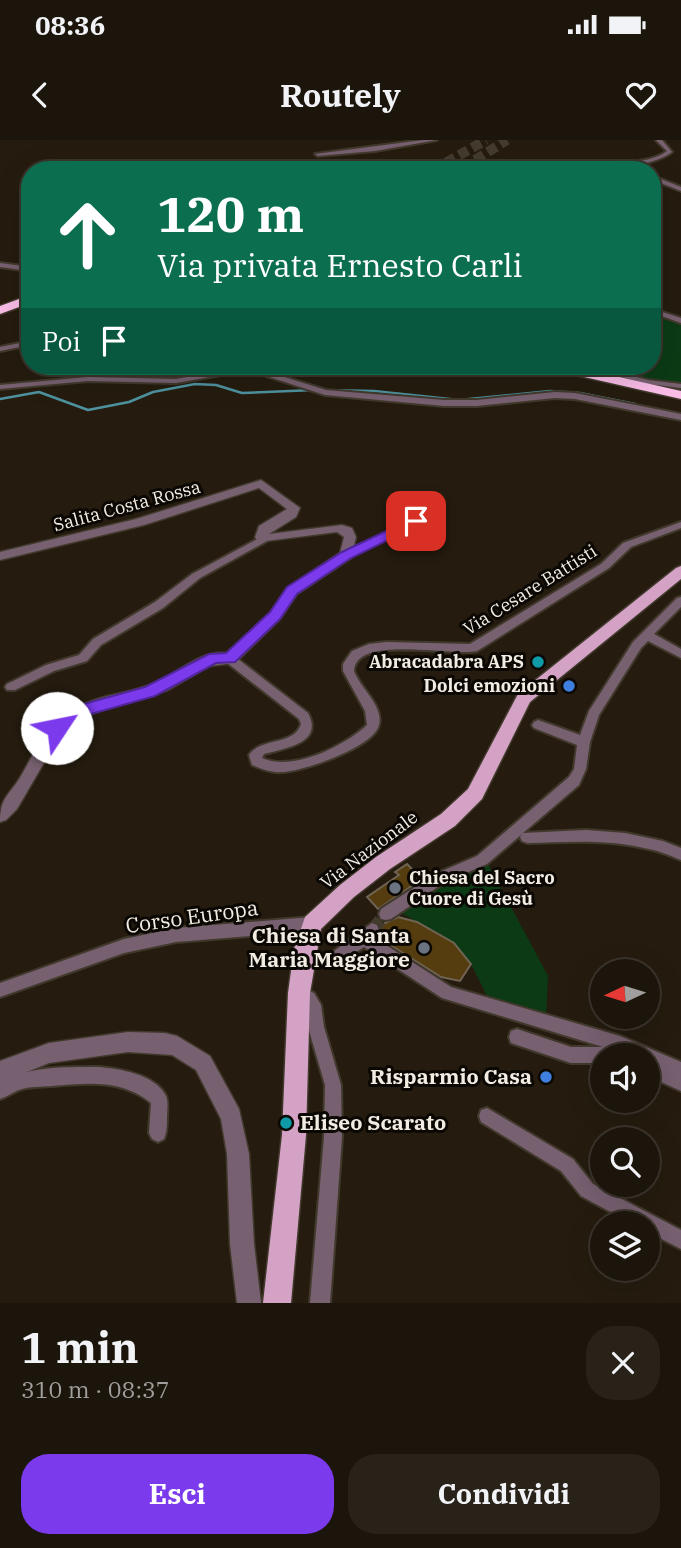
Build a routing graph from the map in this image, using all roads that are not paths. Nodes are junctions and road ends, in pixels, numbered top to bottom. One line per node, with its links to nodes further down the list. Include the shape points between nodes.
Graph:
1 (434, 140): 3 (street)
2 (659, 140): 4 (street, via 670,151)
3 (318, 154)
4 (638, 161)
5 (661, 181): 6 (street)
6 (681, 189)
7 (0, 265): 8 (street)
8 (21, 268)
9 (21, 296): 11 (highway)
10 (21, 302): 12 (highway)
11 (0, 303)
12 (0, 310)
13 (661, 314): 14 (street)
14 (681, 321)
15 (21, 345): 16 (street)
16 (0, 349)
17 (210, 375): 22 (street, via 177,381 88,379)
18 (271, 375): 23 (street)
19 (593, 375): 25 (highway)
20 (619, 375): 21 (street)
21 (681, 386)
22 (0, 387)
23 (310, 387): 24 (street)
24 (325, 392): 26 (street, via 444,403 565,396)
25 (681, 395)
26 (681, 416)
27 (416, 521): 30 (street)
28 (681, 525): 36 (street, Via Cesare Battisti, via 627,545 605,566 473,648 398,645 359,653 350,661 349,673 374,716 373,727 347,746 304,765 256,761 260,750 302,736 309,723)
29 (263, 539): 30 (street, via 341,528 350,535); 31 (street, Salita Costa Rossa, via 264,529 294,508 261,484 140,522); 37 (street, via 196,576 159,605 97,642 83,658)
30 (346, 555): 36 (street, via 292,590 275,616)
31 (0, 556)
32 (681, 571): 44 (main road, Via Nazionale, via 524,698 475,794 466,803 347,891)
33 (681, 601): 34 (street)
34 (647, 635): 35 (street); 39 (street, via 593,714)
35 (681, 654)
36 (230, 659): 40 (street, via 214,658 150,692 71,716 52,735 25,787)
37 (10, 687)
38 (538, 725): 39 (street)
39 (584, 742): 43 (street, via 580,769 564,792 482,860 440,878)
40 (0, 815)
41 (527, 837): 42 (street, via 615,837)
42 (681, 854)
43 (386, 914)
44 (312, 924): 47 (street, Corso Europa, via 176,935 124,946); 48 (main road)
45 (368, 935): 46 (street); 50 (street, via 447,993)
46 (335, 958)
47 (0, 990)
48 (299, 993): 62 (main road, via 294,1135); 63 (street, via 313,1005 333,1085 334,1136)
49 (517, 1037): 51 (street, via 571,1055)
50 (617, 1043)
51 (590, 1055)
52 (660, 1062): 53 (street)
53 (681, 1070)
54 (0, 1072): 61 (street, via 49,1053 128,1042 177,1046 203,1063 231,1117)
55 (660, 1073): 56 (street)
56 (681, 1083)
57 (0, 1091): 59 (street, via 31,1079 124,1077 159,1098)
58 (486, 1116): 60 (street, via 567,1165 587,1190)
59 (158, 1133)
60 (681, 1240)
61 (249, 1303)
62 (277, 1303)
63 (320, 1303)

